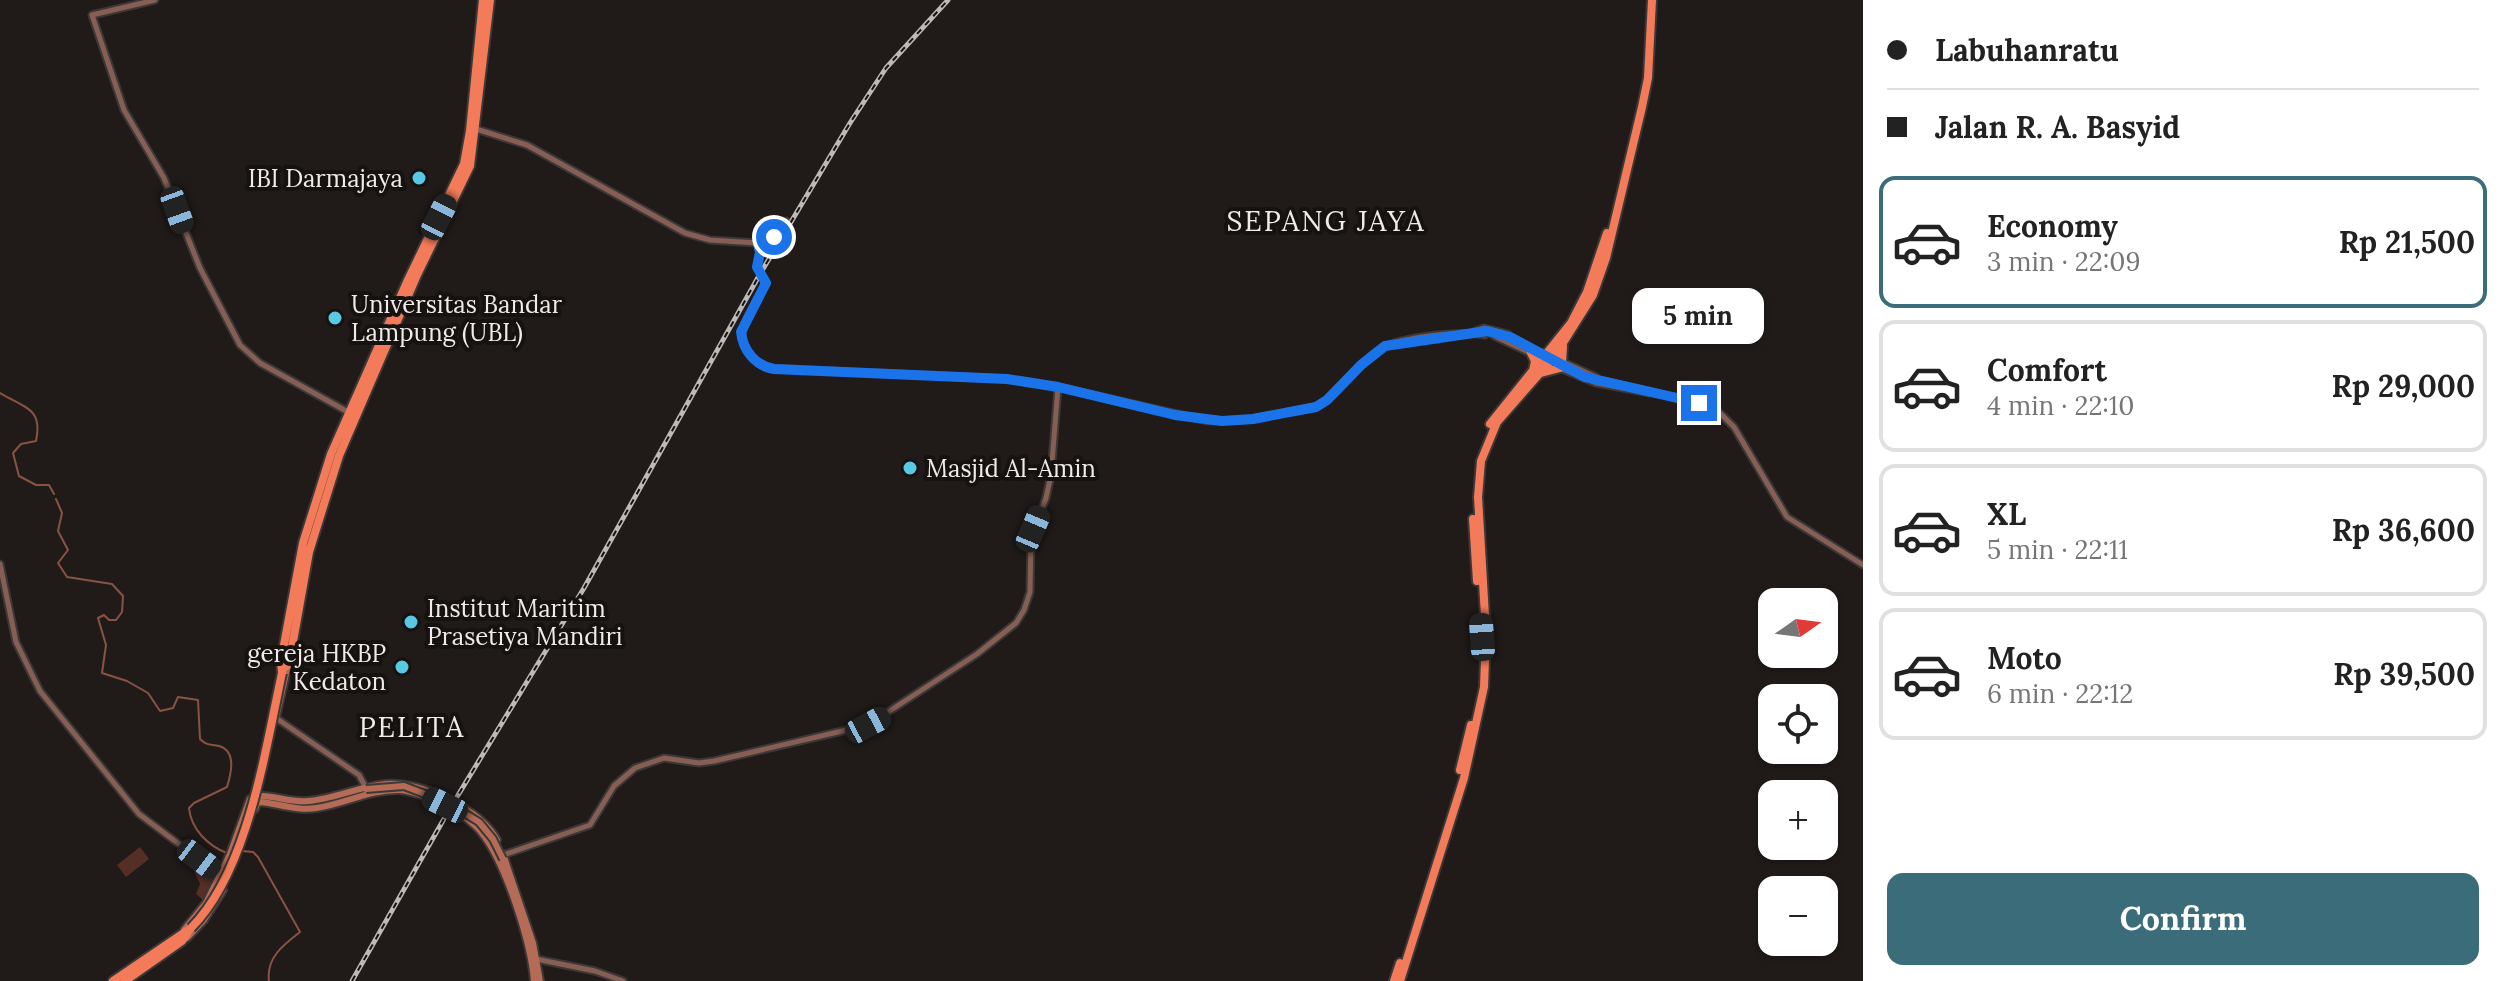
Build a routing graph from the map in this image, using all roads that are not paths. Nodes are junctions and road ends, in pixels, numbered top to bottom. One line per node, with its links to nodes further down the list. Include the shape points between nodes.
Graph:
1 (155, 0): 17 (street, via 92,15 124,110 164,178 236,339 260,363)
2 (483, 0): 5 (highway)
3 (490, 0): 5 (highway)
4 (1649, 0): 12 (highway, via 1648,78 1606,258 1593,295)
5 (484, 32): 6 (highway)
6 (476, 102): 7 (highway); 8 (highway, via 464,164)
7 (476, 129): 8 (highway, via 470,166); 10 (street, via 527,145 685,233)
8 (440, 221): 17 (highway); 20 (highway, via 336,465 309,552)
9 (786, 221): 10 (street, via 774,237)
10 (758, 244): 15 (street, via 757,267 766,283 741,339 766,368 983,377)
11 (1475, 332): 13 (street, via 1496,330); 15 (street, via 1385,346 1321,404 1245,420 1186,417); 16 (street, bridge, via 1510,337 1585,377)
12 (1559, 345): 13 (highway); 13 (highway)
13 (1549, 358): 14 (highway); 14 (highway, via 1535,361); 16 (street, via 1595,377)
14 (1536, 374): 39 (highway, via 1497,422 1479,472 1477,536 1486,633 1482,697 1464,778)
15 (1058, 387): 28 (street, via 1051,475 1031,537 1028,601 1009,629 868,725 714,761 659,758 621,777 590,825)
16 (1659, 393): 19 (street, via 1721,414 1787,517)
17 (348, 412): 20 (highway, via 311,511)
18 (0, 564): 31 (street, via 16,642 45,697 139,814)
19 (1863, 565)
20 (284, 667): 21 (main road); 22 (main road); 32 (highway, bridge, via 252,805 228,873 213,903)
21 (276, 718): 22 (main road); 23 (street, via 359,775)
22 (261, 770): 24 (main road); 26 (main road)
23 (365, 790): 24 (main road, via 310,801); 25 (main road); 27 (main road, via 315,808 261,802); 28 (main road, bridge, via 404,789 445,805 478,824)
24 (265, 796): 26 (main road)
25 (434, 797): 28 (main road, via 483,822); 30 (main road, via 479,829)
26 (251, 798): 27 (main road)
27 (244, 827): 29 (main road)
28 (502, 858): 30 (main road)
29 (232, 859): 31 (main road); 32 (main road, via 217,902 190,936)
30 (506, 869): 33 (main road); 36 (main road)
31 (220, 875): 32 (main road)
32 (184, 935): 34 (highway); 35 (highway)
33 (536, 959): 37 (main road); 38 (street)
34 (113, 981)
35 (125, 981)
36 (534, 981)
37 (540, 981)
38 (623, 981)
39 (1397, 981)

